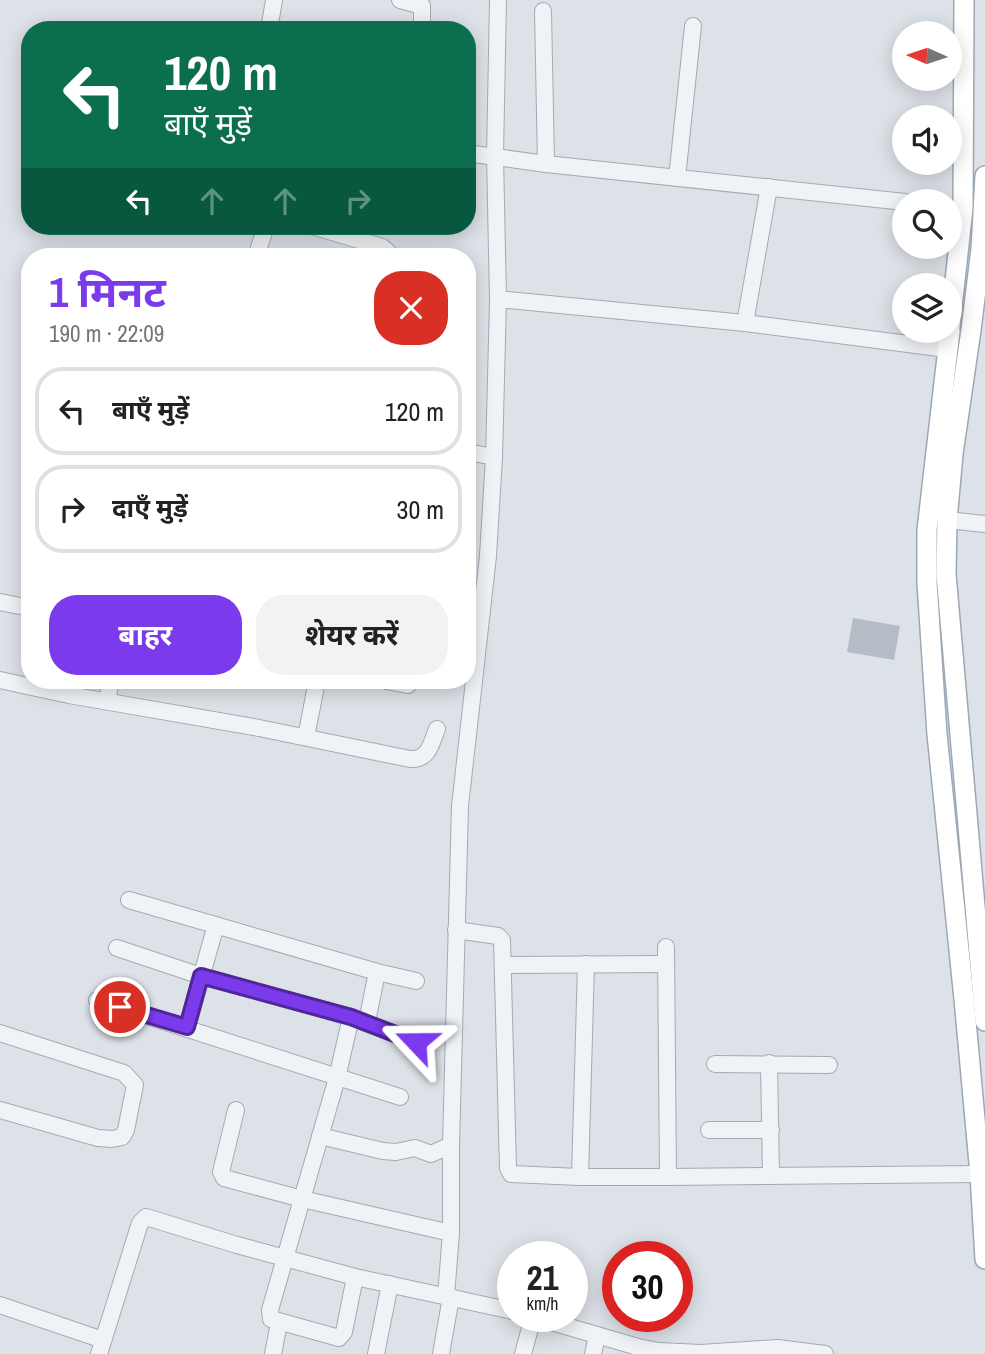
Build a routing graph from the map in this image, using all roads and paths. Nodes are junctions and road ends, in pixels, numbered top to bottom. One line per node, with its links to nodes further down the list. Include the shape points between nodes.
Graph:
1 (274, 0): 6 (street)
2 (400, 0): 7 (street, via 422,6)
3 (498, 0): 10 (street)
4 (964, 0): 15 (main road)
5 (543, 11): 11 (street)
6 (270, 21)
7 (422, 21)
8 (693, 26): 13 (street)
9 (476, 154): 10 (street)
10 (495, 156): 11 (street); 20 (street)
11 (546, 164): 13 (street)
12 (985, 176): 19 (main road)
13 (677, 178): 14 (street)
14 (769, 187): 16 (street); 21 (street)
15 (958, 189)
16 (892, 201)
17 (342, 235): 18 (street)
18 (383, 248)
19 (983, 249): 23 (main road)
20 (498, 299): 21 (street); 26 (street)
21 (745, 323): 22 (street)
22 (892, 332)
23 (978, 332): 27 (main road, via 953,454)
24 (948, 343): 70 (main road, via 926,530 927,583 937,734)
25 (476, 454): 26 (street)
26 (494, 457): 31 (street)
27 (947, 520): 28 (street); 53 (main road, via 949,623)
28 (985, 524)
29 (0, 602): 30 (street)
30 (21, 606)
31 (476, 663)
32 (0, 680): 33 (street)
33 (21, 684)
34 (46, 689): 38 (street)
35 (109, 689): 38 (street)
36 (315, 689): 40 (street)
37 (473, 689): 43 (street, via 460,806)
38 (107, 701): 40 (street)
39 (437, 729): 40 (street, via 424,756 415,760)
40 (306, 737)
41 (129, 900): 42 (street)
42 (216, 925): 49 (street); 50 (street)
43 (456, 930): 48 (street, via 501,937); 69 (street)
44 (666, 947): 47 (street)
45 (117, 948): 50 (street)
46 (586, 964): 47 (street); 48 (street); 72 (street)
47 (666, 964): 73 (street)
48 (503, 965): 72 (street, via 508,1168 517,1176)
49 (377, 972): 51 (street); 55 (street)
50 (201, 976): 54 (street); 56 (street)
51 (416, 981)
52 (97, 1000): 56 (street)
53 (984, 1008)
54 (351, 1017): 55 (street); 62 (street)
55 (368, 1022): 58 (street)
56 (187, 1027): 62 (street)
57 (0, 1033): 64 (street, via 124,1073 135,1085 126,1130 122,1137 112,1139)
58 (416, 1042)
59 (715, 1063): 60 (street)
60 (769, 1063): 61 (street); 67 (street)
61 (829, 1065)
62 (337, 1078): 63 (street); 68 (street)
63 (400, 1097)
64 (0, 1110)
65 (236, 1110): 74 (street, via 222,1176)
66 (709, 1130): 67 (street)
67 (771, 1130): 71 (street)
68 (320, 1136): 69 (street, via 390,1152 415,1148 432,1154); 74 (street)
69 (451, 1145): 75 (street)
70 (980, 1174): 71 (street); 77 (main road)
71 (771, 1176): 73 (street)
72 (580, 1177): 73 (street)
73 (667, 1177)
74 (302, 1199): 75 (street); 76 (street)
75 (451, 1233): 80 (street)
76 (285, 1258): 78 (street); 83 (street, via 269,1315); 87 (street, via 146,1217 140,1223)
77 (985, 1259)
78 (355, 1277): 79 (street); 83 (street, via 339,1339)
79 (390, 1284): 80 (street); 90 (street)
80 (448, 1296): 82 (street); 91 (street)
81 (0, 1305): 87 (street)
82 (497, 1307)
83 (279, 1323): 89 (street)
84 (528, 1332): 92 (street)
85 (584, 1332): 86 (street)
86 (597, 1336): 88 (street); 93 (street)
87 (101, 1347)
88 (675, 1353): 94 (street, via 777,1348)
89 (273, 1354)
90 (376, 1354)
91 (441, 1354)
92 (523, 1354)
93 (593, 1354)
94 (825, 1354)

